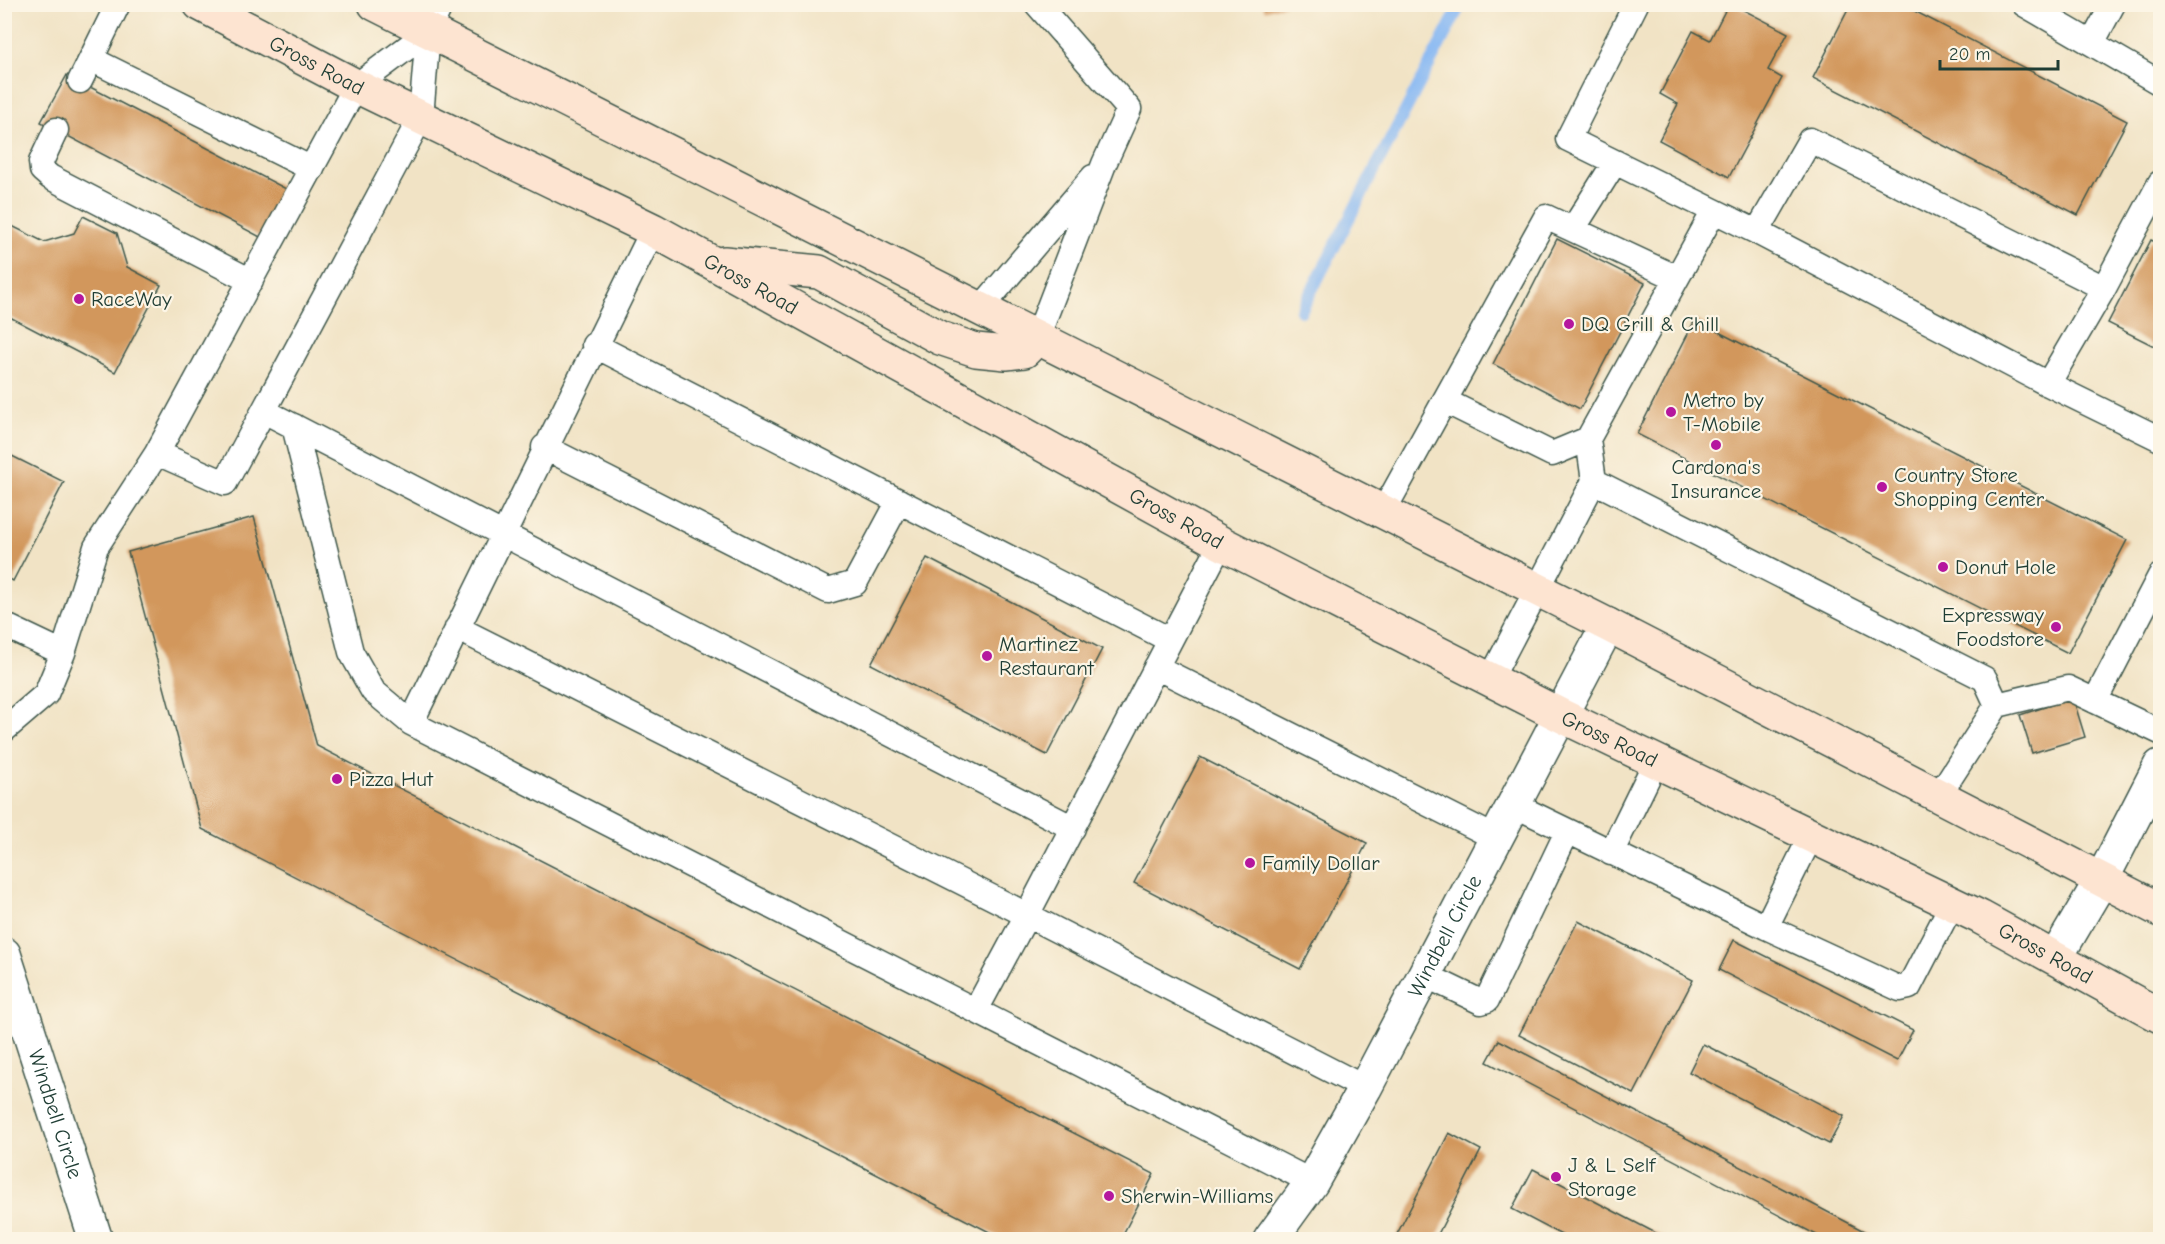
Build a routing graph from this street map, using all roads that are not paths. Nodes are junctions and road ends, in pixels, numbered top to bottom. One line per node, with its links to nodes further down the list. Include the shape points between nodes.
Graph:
1 (118, 4): 10 (lane)
2 (200, 4): 13 (main road, Gross Road)
3 (375, 4): 8 (main road)
4 (1037, 4): 17 (lane, via 1129,109)
5 (1636, 4): 16 (lane, via 1568,139)
6 (2024, 4): 9 (lane)
7 (2113, 4): 9 (lane)
8 (435, 18): 13 (lane); 14 (lane); 28 (main road)
9 (2092, 43): 12 (lane)
10 (91, 59): 11 (lane); 18 (lane)
11 (80, 81)
12 (2160, 83)
13 (356, 86): 14 (main road, Gross Road); 18 (lane)
14 (421, 117): 22 (main road, Gross Road); 33 (lane)
15 (56, 130): 26 (lane, via 41,162 42,170 50,177)
16 (1615, 162): 20 (lane); 21 (lane)
17 (1104, 164): 28 (lane); 29 (lane)
18 (312, 169): 26 (lane)
19 (2160, 183): 27 (lane)
20 (1714, 211): 23 (lane); 25 (lane)
21 (1573, 229): 25 (lane); 32 (lane, via 1546,217)
22 (653, 230): 24 (main road, Gross Road); 30 (lane)
23 (1757, 232): 27 (lane, via 1810,141); 31 (lane)
24 (711, 261): 29 (main road, via 819,272 940,338 976,350 1024,351); 43 (main road, Gross Road)
25 (1677, 278): 35 (lane)
26 (251, 281): 38 (lane)
27 (2104, 288): 31 (lane)
28 (980, 309): 29 (main road)
29 (1037, 338): 41 (main road)
30 (594, 345): 37 (lane); 40 (lane)
31 (2048, 384): 36 (lane)
32 (1445, 400): 35 (lane, via 1552,454); 41 (lane)
33 (264, 411): 34 (lane); 38 (lane, via 225,483)
34 (294, 426): 42 (lane); 56 (lane, via 351,652 373,691)
35 (1588, 439): 39 (lane)
36 (2160, 439)
37 (544, 447): 40 (lane, via 828,591 855,583); 42 (lane)
38 (157, 453): 50 (lane, via 96,547)
39 (1594, 482): 45 (lane); 54 (lane, via 1985,679)
40 (899, 501): 49 (lane)
41 (1383, 512): 45 (main road)
42 (503, 533): 48 (lane); 63 (lane)
43 (1221, 543): 49 (lane); 52 (main road, Gross Road)
44 (2160, 576): 53 (lane)
45 (1539, 590): 47 (main road); 52 (lane)
46 (4, 625): 50 (lane)
47 (1608, 625): 55 (street, Windbell Circle); 61 (main road)
48 (457, 628): 56 (lane); 71 (lane)
49 (1170, 640): 51 (lane)
50 (63, 653): 57 (lane, via 46,694)
51 (1156, 667): 63 (lane); 66 (lane)
52 (1490, 680): 55 (main road, Gross Road)
53 (2095, 701): 54 (lane, via 2068,688); 58 (lane)
54 (1997, 705): 61 (lane)
55 (1560, 715): 59 (main road, Gross Road); 62 (street, Windbell Circle)
56 (411, 723): 76 (lane)
57 (4, 730)
58 (2160, 732)
59 (1656, 761): 65 (main road, Gross Road); 67 (lane)
60 (2160, 766): 68 (street)
61 (1939, 795): 68 (main road)
62 (1512, 804): 64 (lane); 66 (street, Windbell Circle)
63 (1073, 828): 71 (lane)
64 (1567, 832): 67 (lane); 75 (lane, via 1486,1000 1481,1002)
65 (1811, 836): 69 (main road, Gross Road); 72 (lane)
66 (1494, 837): 75 (street, Windbell Circle)
67 (1611, 853): 72 (lane)
68 (2102, 879): 70 (main road); 74 (street)
69 (1952, 903): 72 (lane, via 1909,987 1900,989); 74 (main road, Gross Road)
70 (2160, 910)
71 (1027, 915): 76 (lane); 78 (lane)
72 (1766, 927)
73 (4, 954): 80 (street, Windbell Circle)
74 (2056, 957): 77 (main road, Gross Road)
75 (1425, 975): 78 (street, Windbell Circle)
76 (976, 1010): 79 (lane)
77 (2160, 1016)
78 (1365, 1088): 79 (street, Windbell Circle)
79 (1312, 1182): 81 (street, Windbell Circle)
80 (96, 1239)
81 (1270, 1239)

